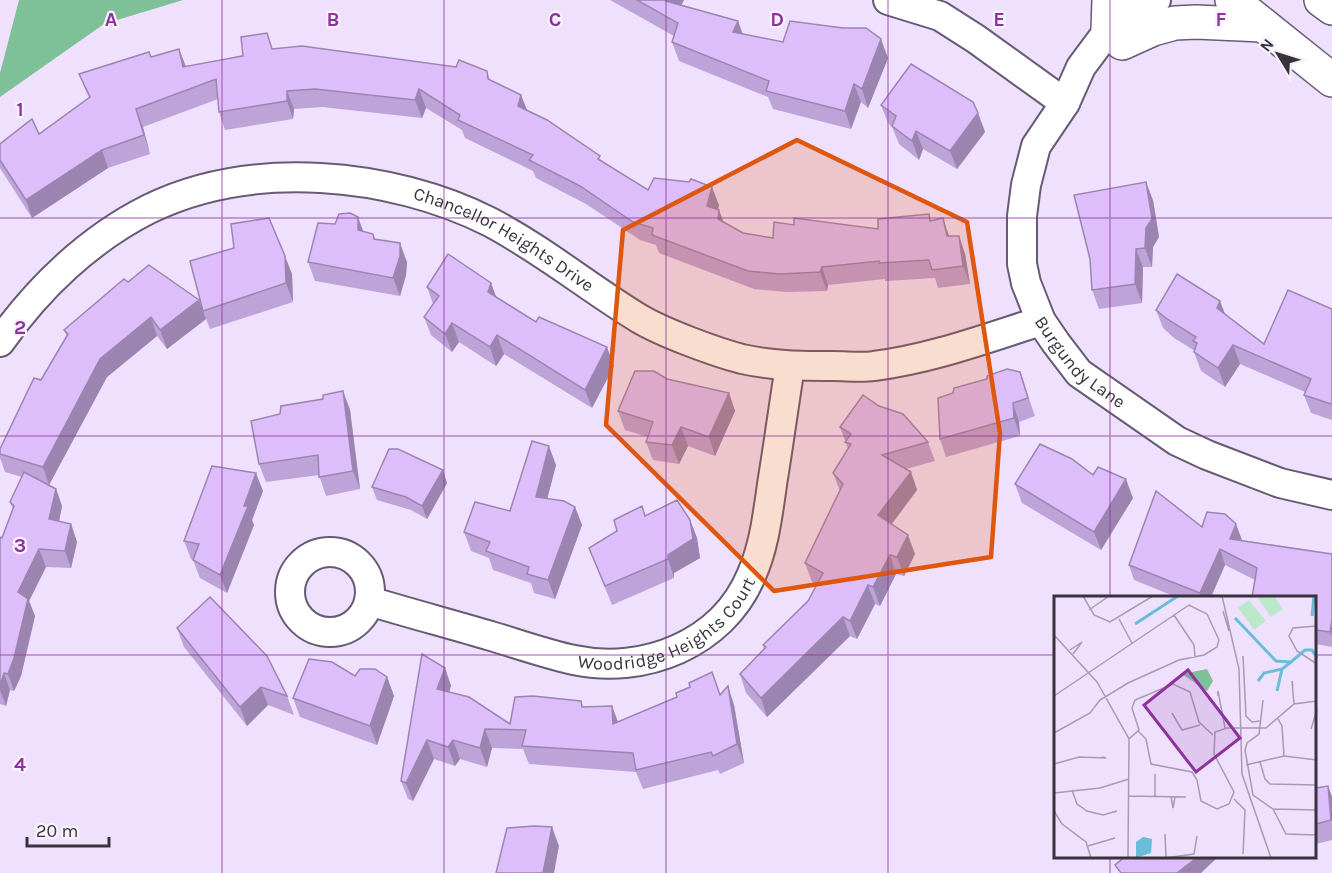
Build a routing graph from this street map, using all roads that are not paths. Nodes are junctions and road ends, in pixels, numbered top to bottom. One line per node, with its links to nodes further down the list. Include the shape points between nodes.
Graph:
1 (888, 0): 10 (street, via 940,16)
2 (1131, 0): 7 (street, Burgundy Lane)
3 (1156, 0): 7 (street, Burgundy Lane)
4 (1232, 0): 8 (highway)
5 (1322, 0): 6 (highway)
6 (1332, 8)
7 (1113, 24): 8 (highway, via 1153,29 1196,22); 10 (street, Burgundy Lane, via 1081,67)
8 (1263, 25): 9 (highway)
9 (1332, 80)
10 (1065, 104): 11 (street, Burgundy Lane, via 1036,146 1022,216 1022,264)
11 (1041, 321): 13 (street, Chancellor Heights Drive, via 903,361 872,366); 14 (street, Burgundy Lane, via 1079,373 1177,441 1280,483)
12 (0, 342): 13 (street, Chancellor Heights Drive, via 21,312 73,261 150,209 198,191 239,182 340,179 439,200 538,250 643,320 741,358)
13 (790, 366): 15 (street, Woodridge Heights Court, via 761,549 735,603 715,626 688,645 639,662 575,660)
14 (1332, 495)
15 (369, 601)

